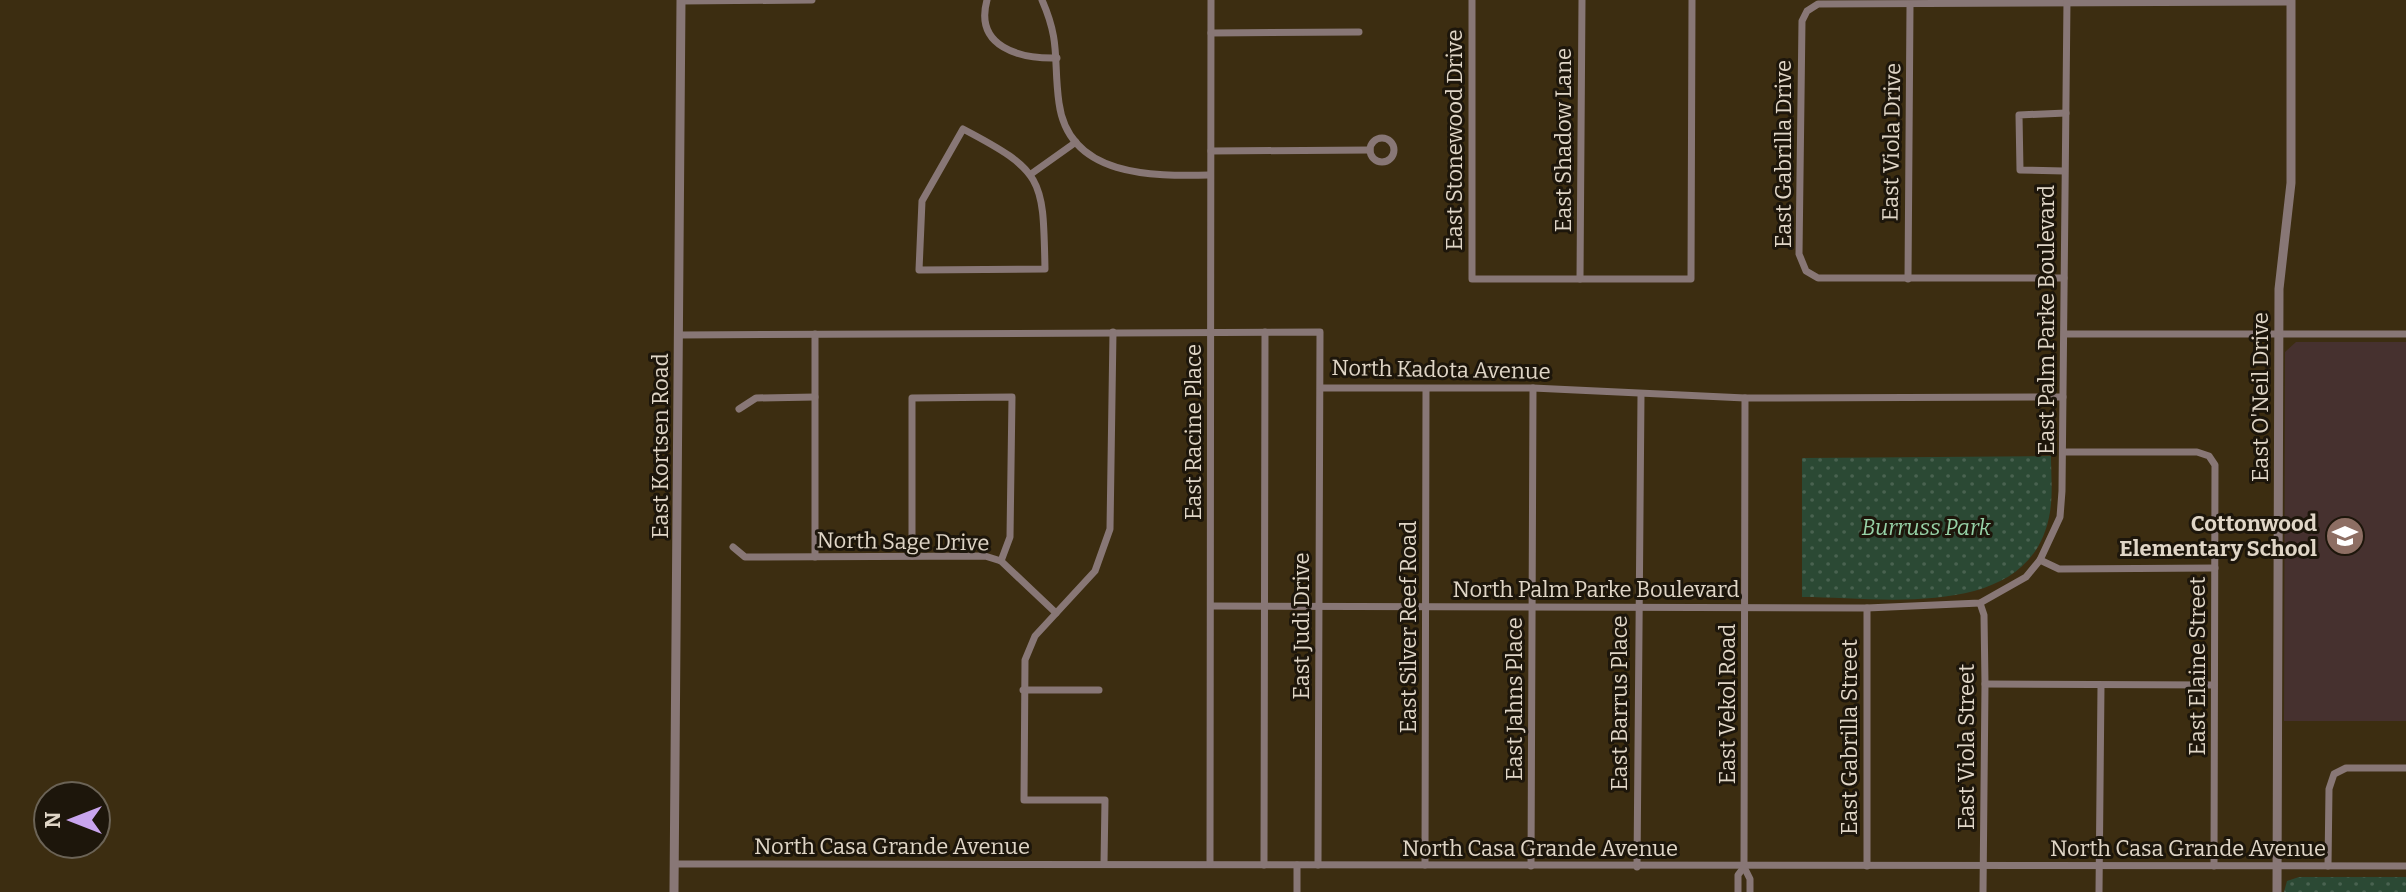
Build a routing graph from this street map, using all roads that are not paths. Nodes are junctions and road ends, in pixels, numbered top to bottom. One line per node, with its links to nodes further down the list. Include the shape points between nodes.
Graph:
1 (812, 0): 8 (street)
2 (987, 0): 14 (street, via 983,14 992,40 1017,55)
3 (1042, 0): 14 (street, via 1055,29)
4 (1211, 0): 13 (street, East Racine Place)
5 (1472, 0): 23 (street, East Stonewood Drive, via 1472,279)
6 (1582, 0): 23 (street, East Shadow Lane)
7 (1692, 0): 23 (street, via 1691,279)
8 (681, 1): 32 (street, East Kortsen Road)
9 (2067, 1): 10 (street); 11 (street); 15 (street, East Palm Parke Boulevard)
10 (2291, 1): 30 (street, East O'Neil Drive, via 2291,183)
11 (1910, 6): 24 (street, East Viola Drive); 24 (street, East Gabrilla Drive, via 1818,4 1802,21 1799,254 1806,271 1818,278)
12 (1359, 32): 13 (street)
13 (1211, 33): 18 (street, East Racine Place)
14 (1057, 58): 16 (street, via 1059,104)
15 (2066, 113): 19 (street, East Palm Parke Boulevard); 19 (street, via 2019,115 2020,170)
16 (1076, 142): 20 (street); 21 (street, via 1108,166 1132,174)
17 (1370, 150): 18 (street)
18 (1211, 151): 21 (street, East Racine Place)
19 (2064, 171): 22 (street, East Palm Parke Boulevard)
20 (1031, 174): 20 (street, via 1006,152 963,129 922,201 919,270 1045,269 1044,202)
21 (1210, 175): 25 (street, East Racine Place)
22 (2064, 278): 24 (street); 29 (street, East Palm Parke Boulevard)
23 (1580, 279)
24 (1908, 279)
25 (1211, 331): 26 (street, North Kadota Avenue); 27 (street, North Kadota Avenue); 49 (street, East Racine Place)
26 (1113, 332): 28 (street, North Kadota Avenue); 57 (street, via 1110,529 1095,571)
27 (1265, 332): 33 (street, North Kadota Avenue, via 1320,332); 50 (street)
28 (815, 334): 32 (street, North Kadota Avenue); 37 (street)
29 (2065, 334): 30 (street); 38 (street, East Palm Parke Boulevard)
30 (2278, 334): 31 (street); 75 (street, East O'Neil Drive)
31 (2406, 334)
32 (679, 335): 64 (street, East Kortsen Road)
33 (1321, 388): 35 (street, North Kadota Avenue); 51 (street, East Judi Drive)
34 (1533, 388): 35 (street, North Kadota Avenue); 36 (street, North Kadota Avenue); 53 (street, East Jahns Place)
35 (1426, 389): 52 (street, East Silver Reef Road)
36 (1641, 395): 39 (street, North Kadota Avenue); 54 (street, East Barrus Place)
37 (815, 397): 40 (street, via 756,398); 44 (street)
38 (2063, 397): 39 (street, North Kadota Avenue); 41 (street, East Palm Parke Boulevard)
39 (1745, 398): 55 (street, East Vekol Road)
40 (739, 409)
41 (2064, 452): 45 (street, East Palm Parke Boulevard, via 2060,517); 47 (street, East Elaine Street, via 2209,456 2215,465)
42 (733, 547): 44 (street, North Sage Drive, via 745,557)
43 (912, 556): 44 (street, North Sage Drive); 46 (street, North Sage Drive, via 985,556); 46 (street, via 912,398 1012,397 1010,537)
44 (815, 557)
45 (2040, 560): 47 (street, via 2059,569); 48 (street, East Palm Parke Boulevard, via 2026,577)
46 (1001, 561): 57 (street, North Sage Drive)
47 (2215, 568): 59 (street, East Elaine Street)
48 (1980, 603): 56 (street, North Palm Parke Boulevard); 58 (street, East Viola Street)
49 (1211, 606): 50 (street, North Palm Parke Boulevard); 66 (street, East Racine Place)
50 (1264, 606): 51 (street, North Palm Parke Boulevard); 67 (street)
51 (1319, 606): 52 (street, North Palm Parke Boulevard); 69 (street, East Judi Drive)
52 (1425, 606): 53 (street, North Palm Parke Boulevard); 70 (street, East Silver Reef Road)
53 (1532, 606): 54 (street, North Palm Parke Boulevard); 71 (street, East Jahns Place)
54 (1637, 607): 55 (street, North Palm Parke Boulevard); 78 (street, East Barrus Place)
55 (1745, 608): 56 (street, North Palm Parke Boulevard); 79 (street, East Vekol Road)
56 (1867, 608): 72 (street, East Gabrilla Street)
57 (1056, 613): 61 (street, via 1035,636 1025,660)
58 (1985, 684): 60 (street); 80 (street, East Viola Street)
59 (2214, 685): 60 (street); 74 (street, East Elaine Street)
60 (2101, 686): 73 (street)
61 (1023, 690): 62 (street); 65 (street, via 1024,800 1105,800)
62 (1099, 690)
63 (2406, 768): 76 (street, via 2346,768 2334,774 2329,789)
64 (675, 864): 65 (street, North Casa Grande Avenue); 81 (street, East Kortsen Road)
65 (1104, 864): 66 (street, North Casa Grande Avenue)
66 (1210, 864): 67 (street, North Casa Grande Avenue)
67 (1264, 865): 68 (street, North Casa Grande Avenue)
68 (1297, 865): 69 (street, North Casa Grande Avenue); 82 (street)
69 (1318, 865): 70 (street, North Casa Grande Avenue)
70 (1425, 865): 71 (street, North Casa Grande Avenue)
71 (1531, 866): 78 (street, North Casa Grande Avenue)
72 (1867, 866): 79 (street, North Casa Grande Avenue); 80 (street, North Casa Grande Avenue)
73 (2099, 866): 74 (street, North Casa Grande Avenue); 80 (street, North Casa Grande Avenue); 86 (street)
74 (2214, 866): 75 (street, North Casa Grande Avenue)
75 (2277, 866): 76 (street, North Casa Grande Avenue); 87 (street, East O'Neil Drive)
76 (2328, 866): 77 (street, North Casa Grande Avenue)
77 (2406, 866)
78 (1637, 867): 79 (street, North Casa Grande Avenue)
79 (1744, 867): 83 (street, East Vekol Road); 84 (street, East Vekol Road)
80 (1984, 867): 85 (street, East Viola Street)
81 (674, 892)
82 (1297, 892)
83 (1738, 892)
84 (1750, 892)
85 (1983, 892)
86 (2099, 892)
87 (2277, 892)

